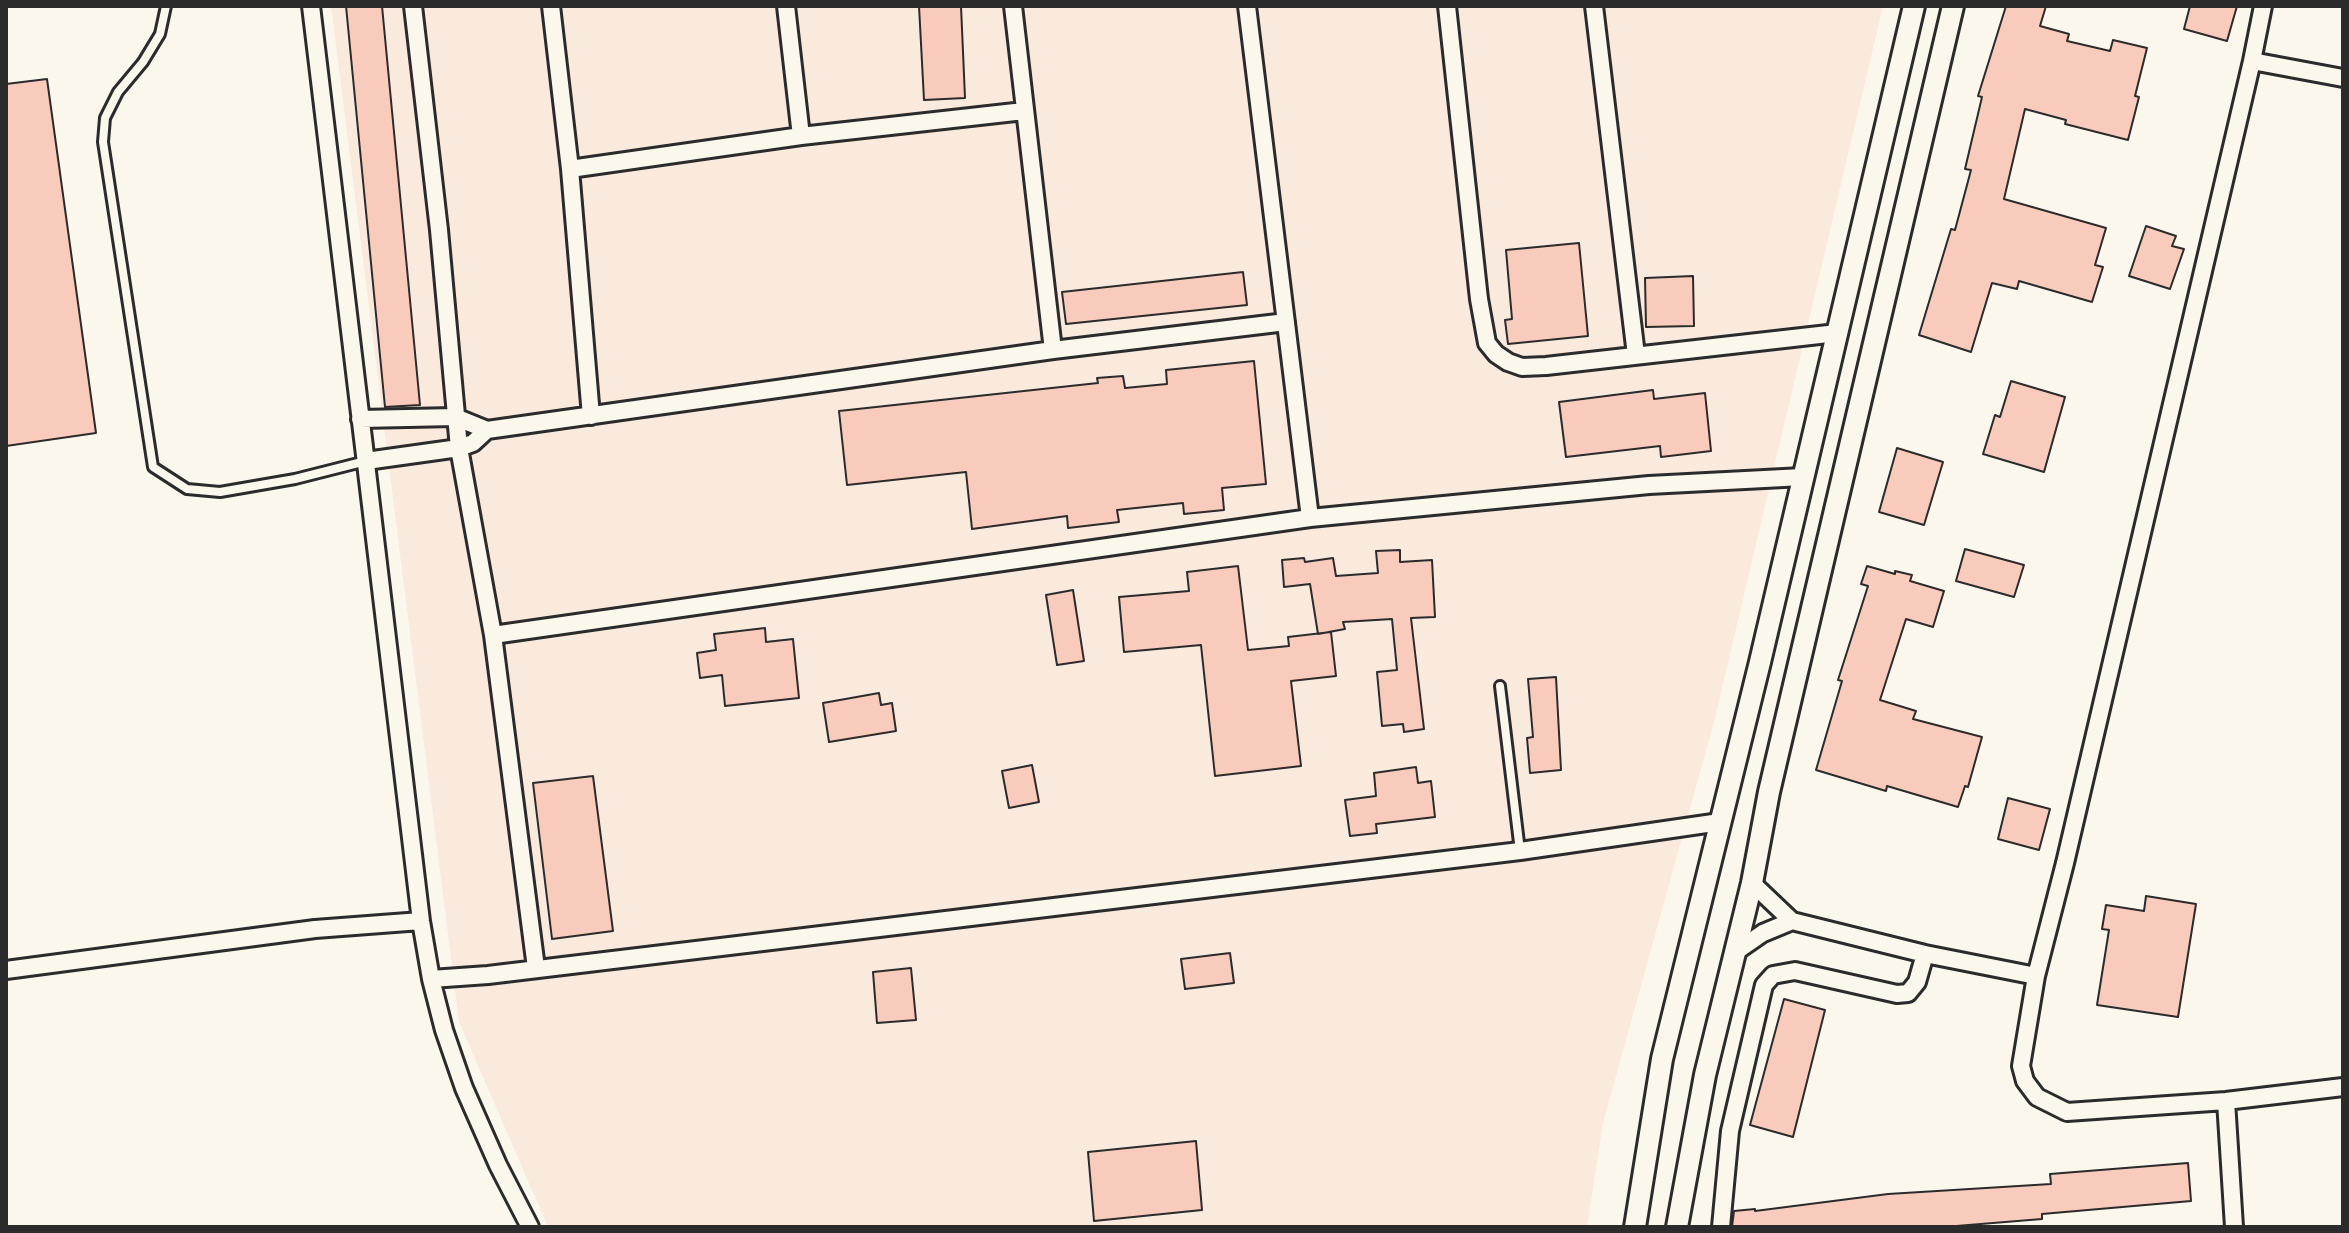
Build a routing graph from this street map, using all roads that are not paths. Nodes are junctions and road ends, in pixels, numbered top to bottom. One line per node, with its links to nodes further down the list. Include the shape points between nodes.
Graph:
1 (166, 6): 29 (lane, via 160,34 105,118 103,142 153,467 187,489 220,492)
2 (311, 6): 26 (street)
3 (413, 6): 25 (street)
4 (551, 6): 19 (street)
5 (786, 6): 16 (street)
6 (1013, 6): 15 (street)
7 (1247, 6): 20 (street)
8 (1447, 6): 23 (street, via 1487,343 1522,367)
9 (1594, 6): 23 (street)
10 (1914, 6): 18 (street)
11 (1953, 6): 17 (street)
12 (2263, 6): 13 (street)
13 (2252, 61): 14 (street); 43 (street)
14 (2343, 78)
15 (1024, 111): 16 (street); 22 (street)
16 (801, 136): 19 (street)
17 (1919, 151): 18 (street); 36 (street, via 1772,777)
18 (1880, 154): 21 (street)
19 (570, 169): 24 (street)
20 (1286, 322): 22 (street); 31 (street)
21 (1837, 333): 23 (street); 30 (street)
22 (1053, 350): 24 (street)
23 (1636, 355)
24 (591, 416): 27 (street)
25 (455, 417): 26 (street); 27 (street); 28 (street)
26 (360, 419): 29 (street)
27 (487, 430): 28 (street)
28 (459, 448): 29 (street); 32 (street)
29 (366, 461): 37 (street)
30 (1803, 477): 31 (street, via 1649,485); 34 (street)
31 (1310, 518): 32 (street)
32 (493, 635): 41 (street)
33 (1500, 686): 35 (lane)
34 (1720, 822): 35 (street); 48 (street, via 1662,1059)
35 (1520, 851): 41 (street)
36 (1752, 883): 38 (street); 39 (street)
37 (421, 921): 42 (street, via 315,929); 44 (street)
38 (1792, 921): 39 (street); 40 (street)
39 (1734, 953): 49 (street)
40 (1925, 954): 43 (street); 50 (street, via 1908,993 1795,971 1773,975 1764,985 1730,1131)
41 (536, 968): 44 (street)
42 (7, 970)
43 (2036, 976): 46 (street, via 2021,1066 2037,1097 2067,1112)
44 (431, 979): 47 (street, via 464,1088)
45 (2343, 1087): 46 (street)
46 (2226, 1101): 51 (street)
47 (530, 1227)
48 (1635, 1227)
49 (1677, 1227)
50 (1721, 1227)
51 (2234, 1227)

